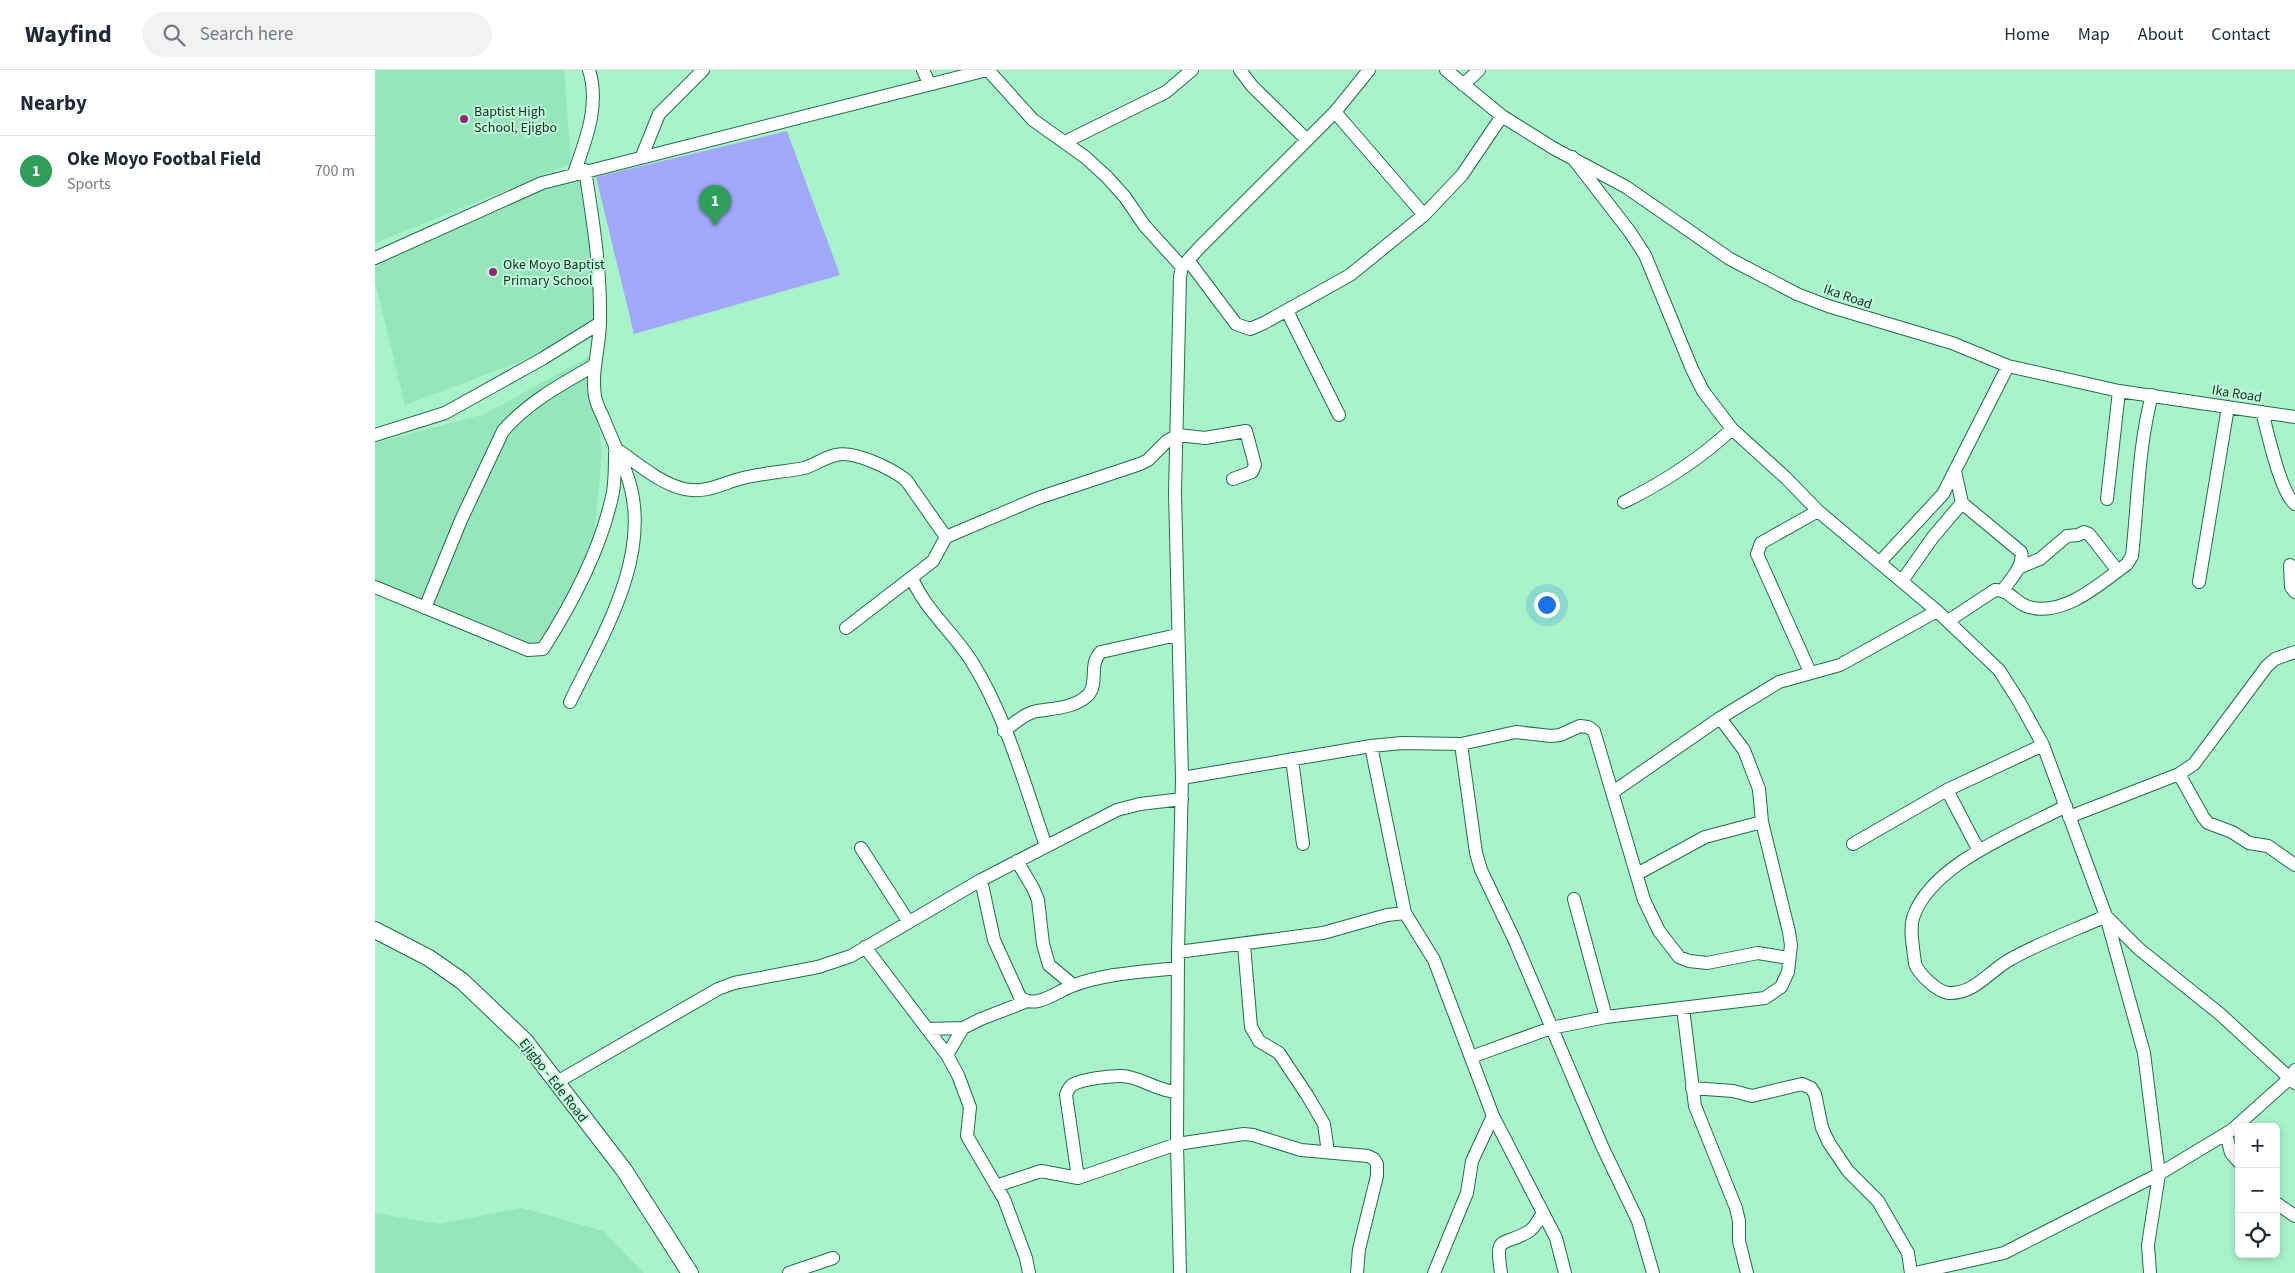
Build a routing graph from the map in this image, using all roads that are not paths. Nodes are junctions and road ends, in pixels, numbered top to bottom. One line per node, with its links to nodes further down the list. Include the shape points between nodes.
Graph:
1 (589, 70): 19 (street, via 593,80 592,116)
2 (702, 70): 17 (street, via 659,114)
3 (923, 70): 11 (street)
4 (988, 70): 10 (street); 16 (street, via 1033,120)
5 (1192, 70): 16 (street, via 1166,92)
6 (1241, 70): 15 (street, via 1252,86)
7 (1369, 70): 13 (street)
8 (1446, 70): 12 (street, Ika Road)
9 (1479, 70): 12 (street)
10 (966, 72): 11 (street)
11 (929, 83): 17 (street)
12 (1463, 85): 14 (street, Ika Road)
13 (1335, 112): 15 (street); 20 (street)
14 (1502, 116): 18 (street, Ika Road); 20 (street, via 1462,175)
15 (1307, 140): 22 (street)
16 (1065, 142): 22 (street, via 1107,177 1144,225)
17 (642, 156): 19 (street)
18 (1572, 158): 26 (street, Ika Road, via 1626,187 1730,259 1797,294 1860,317 1951,343); 33 (street, via 1645,255 1692,369)
19 (580, 172): 21 (street, via 521,190); 24 (street, via 600,273)
20 (1424, 215): 23 (street, via 1350,275)
21 (375, 258)
22 (1185, 264): 23 (street, via 1236,324 1243,328 1250,329); 34 (street)
23 (1287, 311): 31 (street)
24 (600, 323): 25 (street); 35 (street, via 445,413)
25 (595, 365): 36 (street, via 595,397); 55 (street, via 552,390 503,431 461,520)
26 (2008, 366): 27 (street, Ika Road); 37 (street)
27 (2119, 391): 28 (street, Ika Road); 39 (street)
28 (2152, 394): 29 (street, Ika Road); 48 (street, via 2145,422 2131,556)
29 (2228, 406): 30 (street, Ika Road); 51 (street)
30 (2262, 412): 32 (street, Ika Road); 42 (street, via 2282,482 2289,500)
31 (1339, 415)
32 (2295, 417)
33 (1732, 429): 40 (street, via 1712,448 1657,486); 43 (street)
34 (1178, 434): 38 (street, via 1205,438 1246,431 1255,464 1252,472); 44 (street, via 1140,464 1029,502); 59 (street, via 1175,493)
35 (375, 436)
36 (615, 448): 44 (street, via 664,482 685,489 703,490 742,478 807,467 835,455 858,456 906,480); 55 (street, via 613,490 602,534 564,617 543,649 528,650); 62 (street, via 633,498 634,518 627,576 620,599)
37 (1955, 471): 41 (street); 45 (street, via 1939,500)
38 (1233, 479)
39 (2107, 499)
40 (1624, 502)
41 (1962, 502): 47 (street, via 2021,552); 50 (street)
42 (2295, 504)
43 (1818, 511): 45 (street); 61 (street, via 1761,543 1757,554)
44 (945, 537): 49 (street, via 933,560)
45 (1881, 562): 50 (street)
46 (2290, 565): 54 (street, via 2291,587)
47 (2018, 568): 48 (street, via 2040,559 2067,536 2079,536 2084,532); 53 (street)
48 (2118, 571): 53 (street, via 2065,604 2031,608)
49 (912, 578): 58 (street); 64 (street, via 918,593 972,662)
50 (1902, 581): 56 (street)
51 (2199, 582)
52 (375, 586): 55 (street)
53 (2003, 590): 57 (street, via 1988,594)
54 (2295, 592)
55 (425, 608)
56 (1937, 610): 57 (street); 61 (street, via 1847,661)
57 (1948, 621): 66 (street, via 1999,670)
58 (846, 628)
59 (1177, 635): 64 (street, via 1101,652 1094,664 1089,694 1076,703 1027,714); 70 (street)
60 (2295, 652): 69 (street, via 2275,659 2267,666 2194,764)
61 (1810, 672): 63 (street, via 1779,682)
62 (570, 702)
63 (1720, 718): 72 (street); 75 (street, via 1746,756 1759,789)
64 (1004, 731): 78 (street)
65 (1461, 744): 67 (street); 72 (street, via 1507,733 1551,736 1580,726 1588,727 1594,732); 102 (street, via 1481,870)
66 (2043, 745): 71 (street); 74 (street)
67 (1371, 746): 68 (street); 85 (street)
68 (1292, 759): 70 (street); 76 (street)
69 (2179, 774): 74 (street); 82 (street, via 2208,823 2249,843 2268,846)
70 (1182, 778): 73 (street)
71 (1947, 790): 77 (street); 80 (street)
72 (1613, 792): 83 (street)
73 (1182, 799): 78 (street, via 1117,810); 94 (street)
74 (2067, 812): 80 (street); 89 (street)
75 (1762, 822): 83 (street, via 1691,842); 95 (street, via 1789,932)
76 (1303, 844)
77 (1853, 844)
78 (1045, 846): 81 (street)
79 (861, 848): 90 (street)
80 (1979, 851): 89 (street, via 1963,859 1930,887 1913,918 1917,970 1940,991 1951,993 1972,988 2012,959)
81 (1017, 861): 84 (street); 97 (street, via 1038,900 1043,944 1049,964)
82 (2295, 865)
83 (1637, 874): 95 (street, via 1644,900 1659,931 1679,957 1707,962 1758,953)
84 (981, 880): 90 (street); 98 (street, via 995,940)
85 (1402, 897): 87 (street); 88 (street)
86 (1574, 899): 100 (street)
87 (1405, 913): 88 (street); 105 (street, via 1434,960)
88 (1387, 915): 92 (street, via 1340,930)
89 (2106, 916): 106 (street, via 2139,949); 115 (street, via 2144,1053)
90 (908, 921): 93 (street)
91 (378, 931): 107 (main road, Ejigbo - Ede Road, via 429,958 462,981 525,1041)
92 (1244, 945): 94 (street); 113 (street, via 1251,1027 1259,1041 1279,1054 1311,1102 1324,1124)
93 (865, 947): 103 (street); 107 (street, via 827,965 718,989)
94 (1178, 952): 96 (street)
95 (1789, 958): 99 (street, via 1788,972 1781,987 1765,998)
96 (1179, 968): 97 (street, via 1103,977); 109 (street)
97 (1073, 985): 98 (street, via 1034,1003)
98 (1025, 1002): 101 (street)
99 (1683, 1008): 100 (street); 108 (street)
100 (1606, 1017): 102 (street)
101 (963, 1028): 103 (street); 104 (street)
102 (1551, 1028): 105 (street); 131 (street, via 1638,1221)
103 (927, 1029): 104 (street)
104 (947, 1055): 117 (street, via 970,1107 967,1136)
105 (1471, 1057): 110 (street)
106 (2293, 1077): 111 (street)
107 (557, 1082): 123 (main road, Ejigbo - Ede Road, via 624,1170)
108 (1692, 1088): 132 (street, via 1695,1106 1736,1208 1739,1241); 133 (street, via 1752,1096 1802,1084 1811,1088 1829,1143 1848,1170 1878,1201 1908,1253)
109 (1177, 1092): 112 (street); 116 (street, via 1122,1076 1071,1086 1066,1095)
110 (1493, 1116): 119 (street); 128 (street, via 1472,1160 1467,1193)
111 (2226, 1134): 114 (street); 115 (street)
112 (1177, 1144): 113 (street, via 1244,1134 1301,1150); 116 (street); 126 (street)
113 (1328, 1152): 127 (street, via 1368,1156 1377,1164)
114 (2235, 1158)
115 (2159, 1174): 122 (street, via 2004,1253); 135 (street, via 2148,1246)
116 (1078, 1178): 117 (street, via 1041,1170)
117 (996, 1186): 125 (street, via 1009,1212)
118 (2280, 1206): 120 (street)
119 (1543, 1213): 129 (street, via 1529,1232 1503,1241 1499,1246); 130 (street, via 1556,1238)
120 (2295, 1216)
121 (833, 1258): 124 (street)
122 (1967, 1268): 134 (street)
123 (690, 1273)
124 (789, 1273)
125 (1029, 1273)
126 (1179, 1273)
127 (1357, 1273)
128 (1435, 1273)
129 (1501, 1273)
130 (1565, 1273)
131 (1653, 1273)
132 (1747, 1273)
133 (1911, 1273)
134 (1915, 1273)
135 (2150, 1273)

